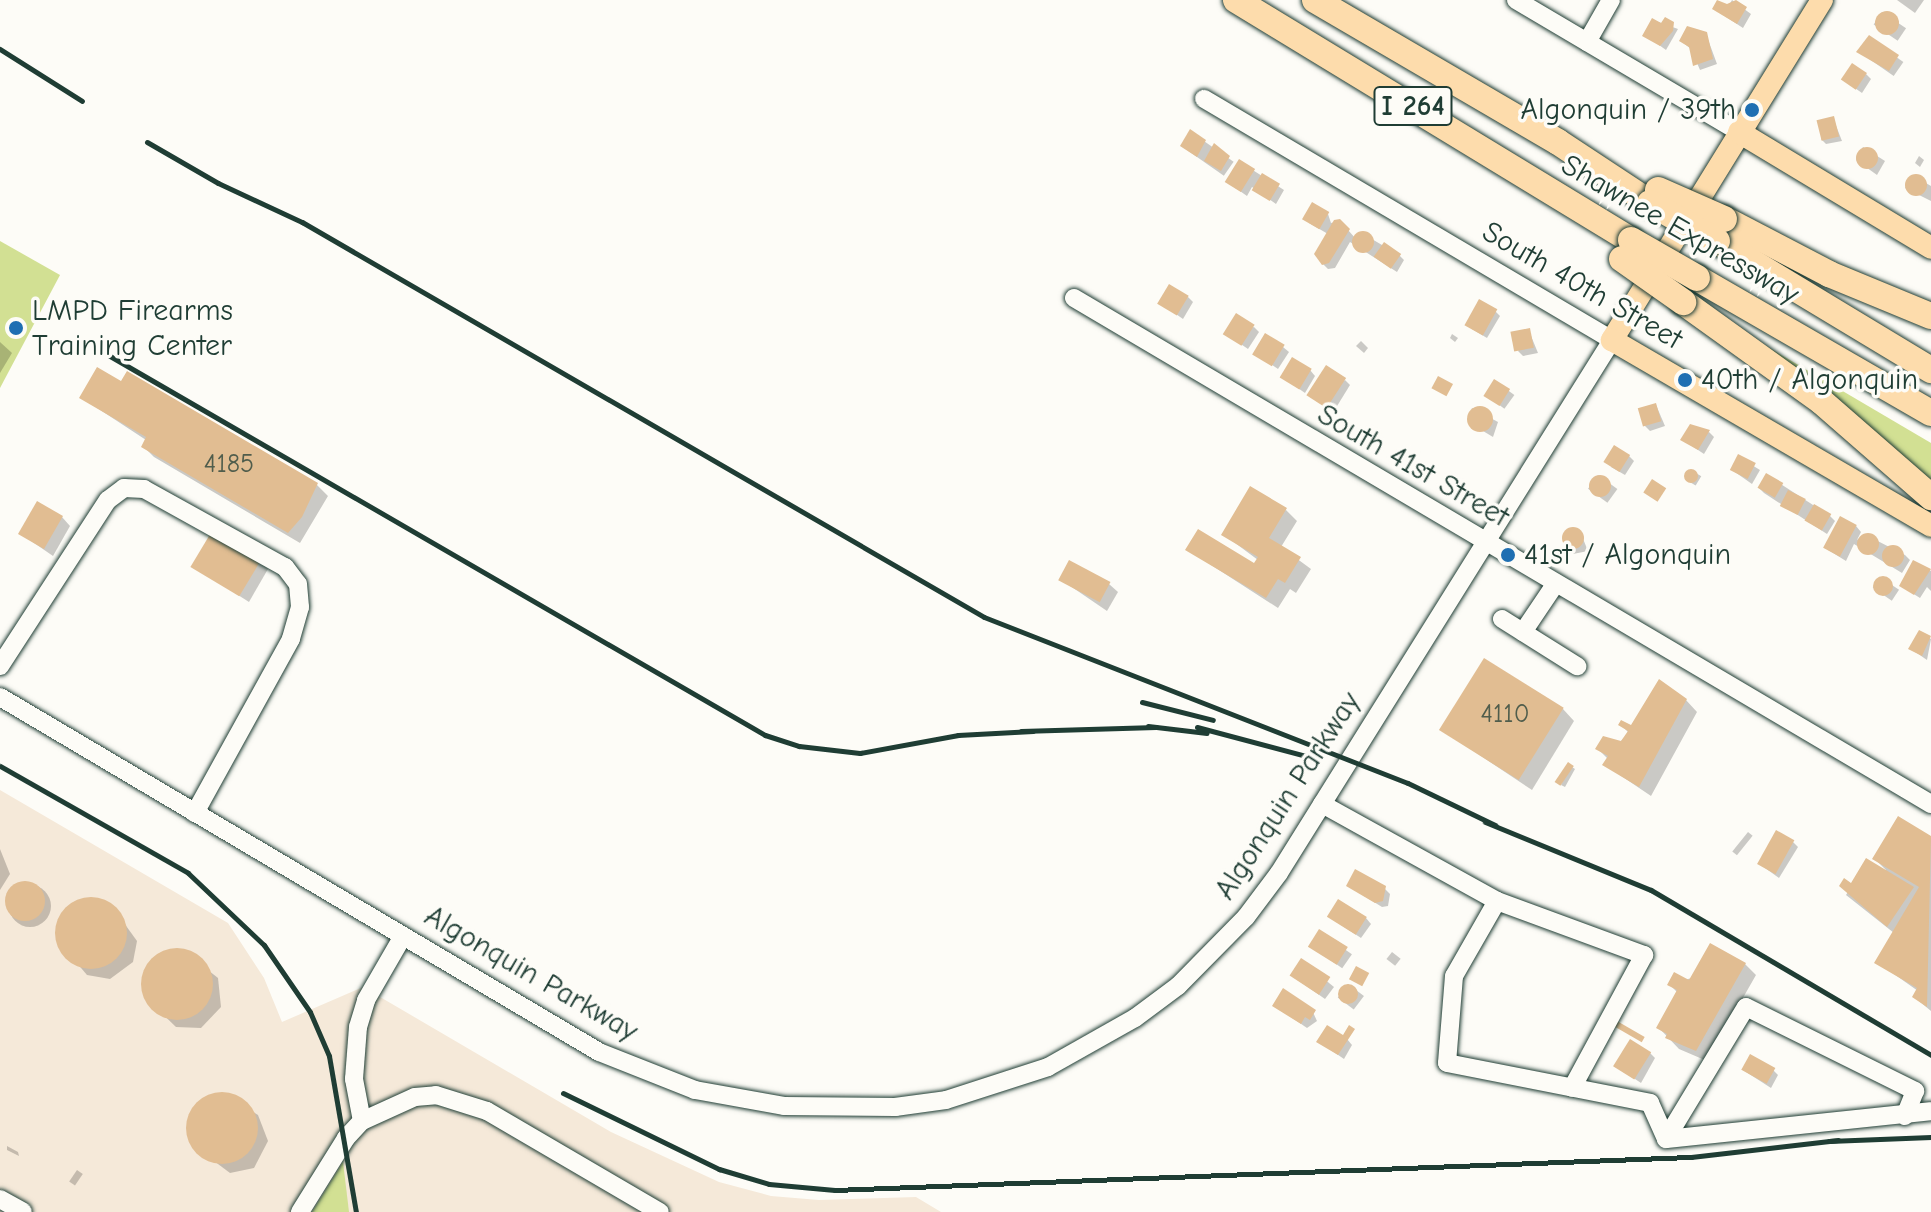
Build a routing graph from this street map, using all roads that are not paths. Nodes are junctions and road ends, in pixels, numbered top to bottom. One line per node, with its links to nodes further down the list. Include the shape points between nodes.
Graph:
1 (1236, 0): 11 (highway, Shawnee Expressway / I 264, via 1534,184)
2 (1315, 0): 9 (highway, Shawnee Expressway / I 264, bridge)
3 (1516, 0): 6 (street)
4 (1611, 0): 6 (street)
5 (1822, 0): 8 (main road, Algonquin Parkway)
6 (1587, 42): 8 (street)
7 (1204, 99): 14 (street, South 40th Street)
8 (1739, 132): 10 (main road); 14 (main road, Algonquin Parkway)
9 (1720, 230): 13 (highway); 15 (highway, Shawnee Expressway / I 264)
10 (1931, 248)
11 (1627, 250): 16 (highway, Shawnee Expressway, bridge, via 1697,278); 17 (highway, bridge, via 1683,302 1822,402)
12 (1074, 298): 19 (street, South 41st Street)
13 (1931, 316)
14 (1612, 340): 18 (main road, South 40th Street); 19 (street, Algonquin Parkway)
15 (1931, 370)
16 (1931, 413)
17 (1931, 497)
18 (1931, 526)
19 (1488, 542): 20 (street, South 41st Street); 26 (street, Algonquin Parkway)
20 (1556, 583): 22 (street); 27 (street, South 41st Street)
21 (1502, 619): 22 (street)
22 (1523, 632): 24 (street)
23 (0, 666): 28 (street, via 108,500 124,488 144,489 285,567 298,584 300,607 291,639)
24 (1577, 666)
25 (0, 697): 28 (street, Algonquin Parkway)
26 (1322, 804): 29 (street); 30 (street, Algonquin Parkway, via 1246,917 1178,986 1135,1018 1048,1067 946,1100 838,1110 695,1090 599,1052)
27 (1931, 804)
28 (195, 813): 30 (street, Algonquin Parkway)
29 (1497, 901): 31 (street, via 1454,976 1447,1063); 31 (street, via 1644,955)
30 (403, 936): 34 (street, via 366,1000 358,1027 354,1079)
31 (1572, 1088): 35 (street, via 1650,1103)
32 (1931, 1111): 33 (street)
33 (1905, 1116): 35 (street); 35 (street, via 1915,1091 1746,1007)
34 (362, 1121): 38 (street); 39 (street, via 415,1097 462,1100)
35 (1666, 1139)
36 (0, 1199): 37 (street)
37 (23, 1212)
38 (300, 1212)
39 (660, 1212)

